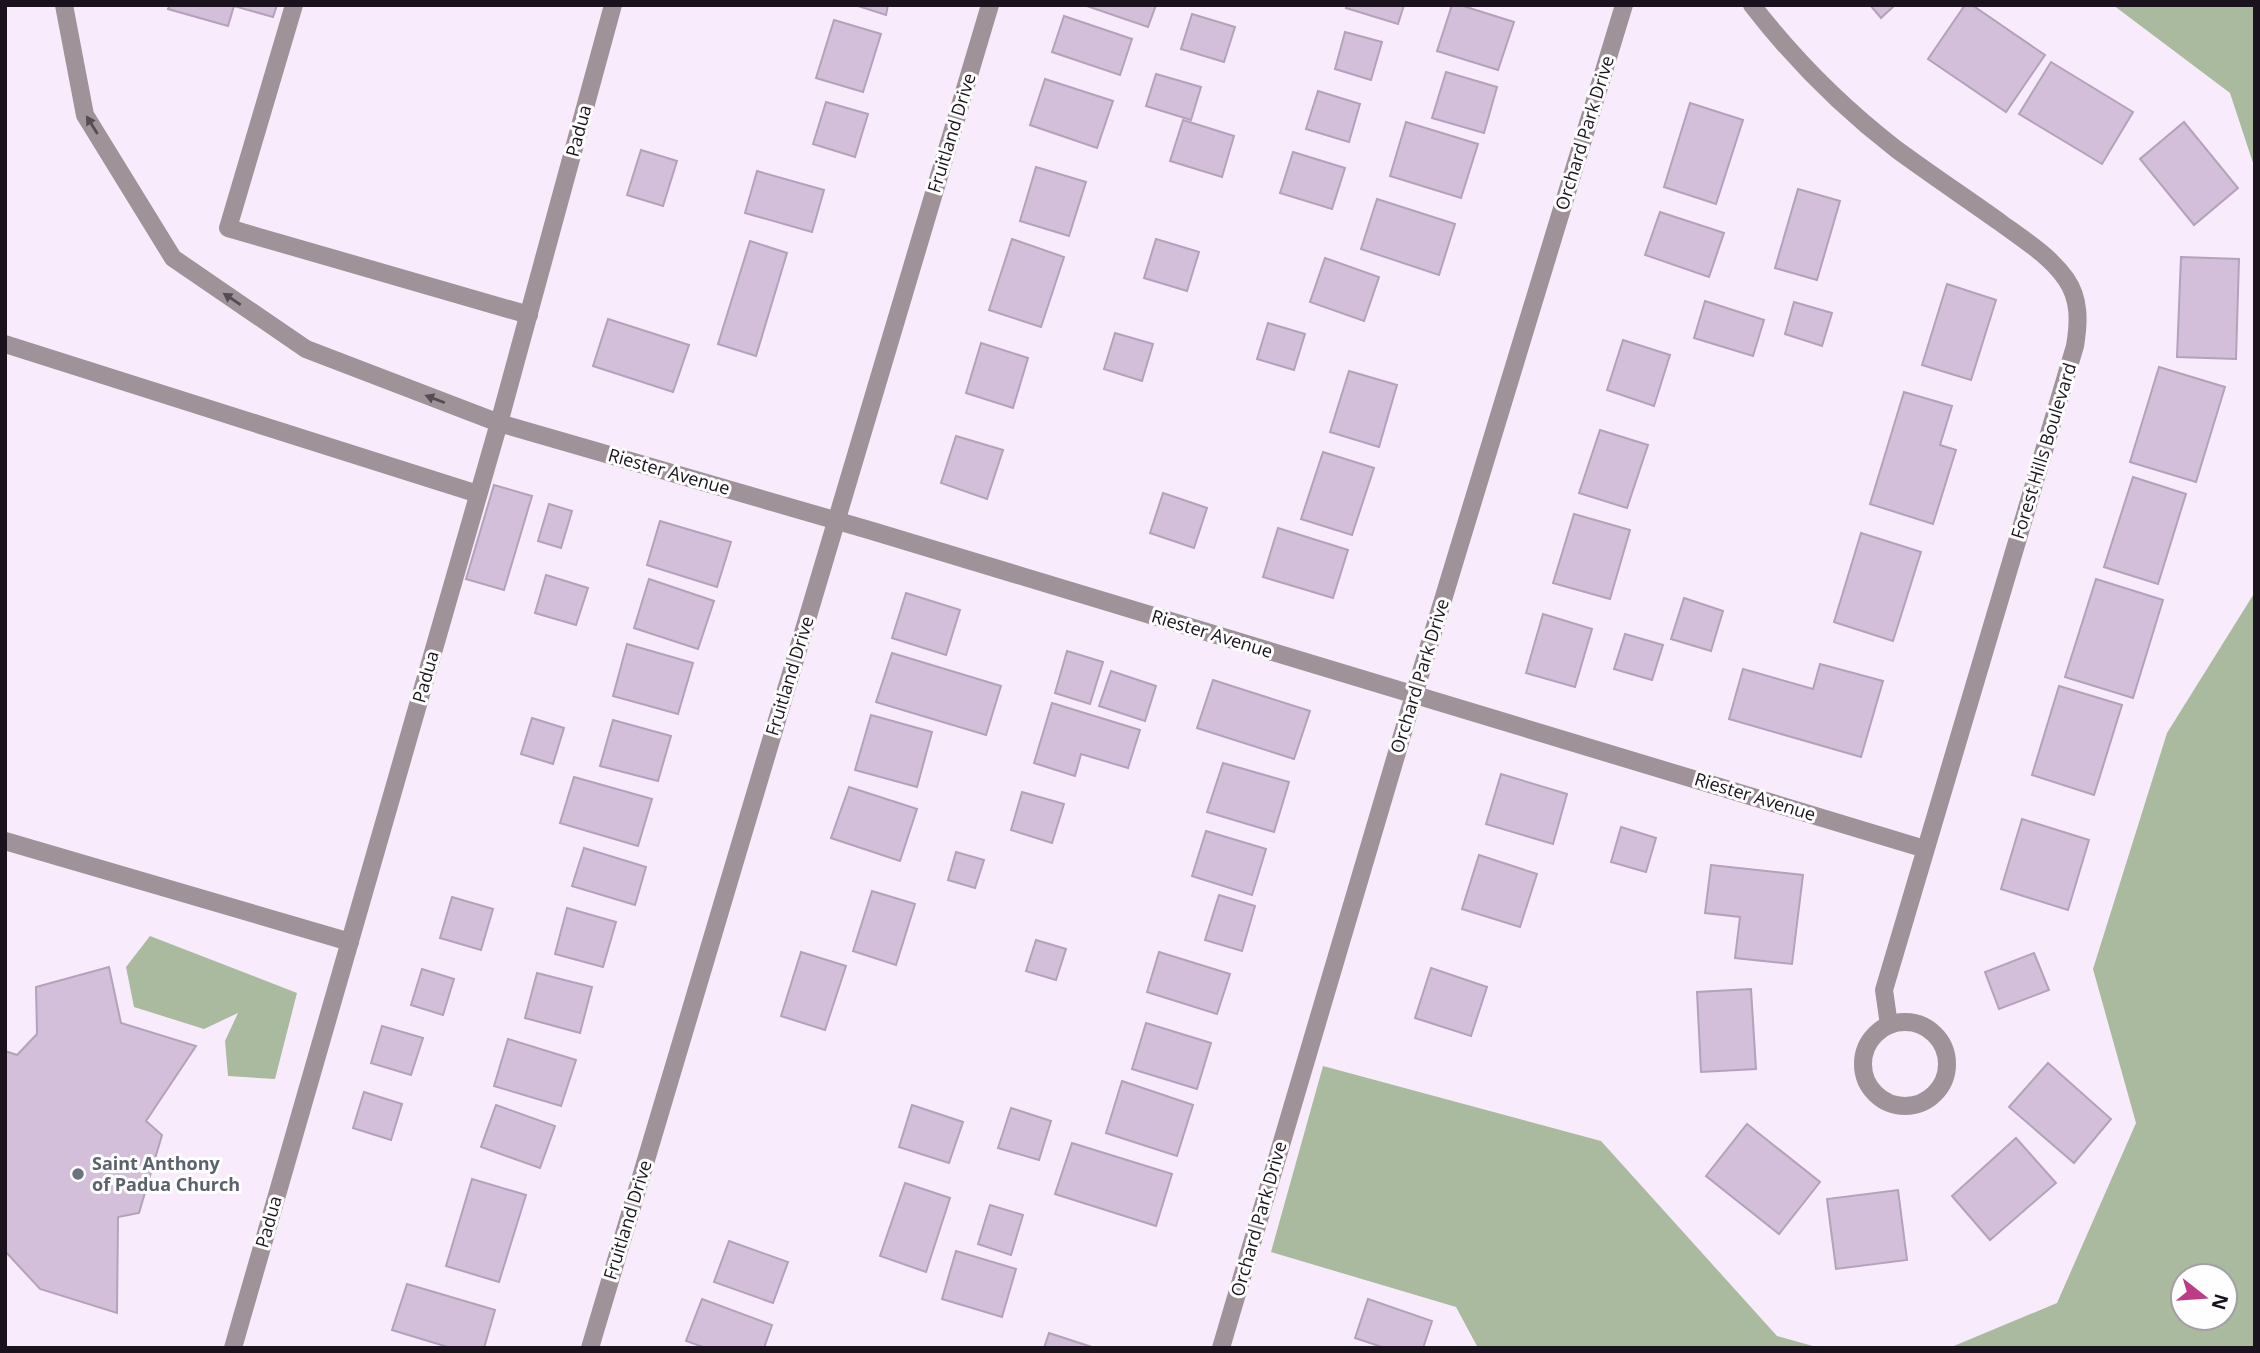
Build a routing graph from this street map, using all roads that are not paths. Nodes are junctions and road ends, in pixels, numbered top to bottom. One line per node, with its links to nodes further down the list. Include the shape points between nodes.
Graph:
1 (64, 5): 9 (street, Riester Avenue, one-way to 1, via 306,349 173,258 85,115)
2 (294, 5): 7 (street, via 228,228)
3 (613, 5): 7 (street, Padua)
4 (990, 5): 11 (street, Fruitland Drive)
5 (1624, 5): 12 (street, Orchard Park Drive)
6 (1752, 5): 14 (street, Forest Hills Boulevard, via 1836,98 2050,262 2076,299 2075,346)
7 (529, 315): 9 (street, Padua)
8 (5, 344): 10 (street)
9 (499, 423): 10 (street, Padua); 11 (street, Riester Avenue)
10 (478, 494): 15 (street, Padua)
11 (836, 521): 12 (street, Riester Avenue); 18 (street, Fruitland Drive)
12 (1414, 695): 14 (street, Riester Avenue); 19 (street, Orchard Park Drive)
13 (5, 841): 15 (street)
14 (1925, 849): 16 (street, Forest Hills Boulevard, via 1884,990)
15 (350, 942): 17 (street, Padua)
16 (1889, 1025): 16 (street, via 1869,1042 1863,1055 1866,1082 1884,1101 1910,1107 1935,1094 1947,1068 1946,1054 1940,1041 1917,1024)
17 (233, 1348)
18 (590, 1348)
19 (1222, 1348)

